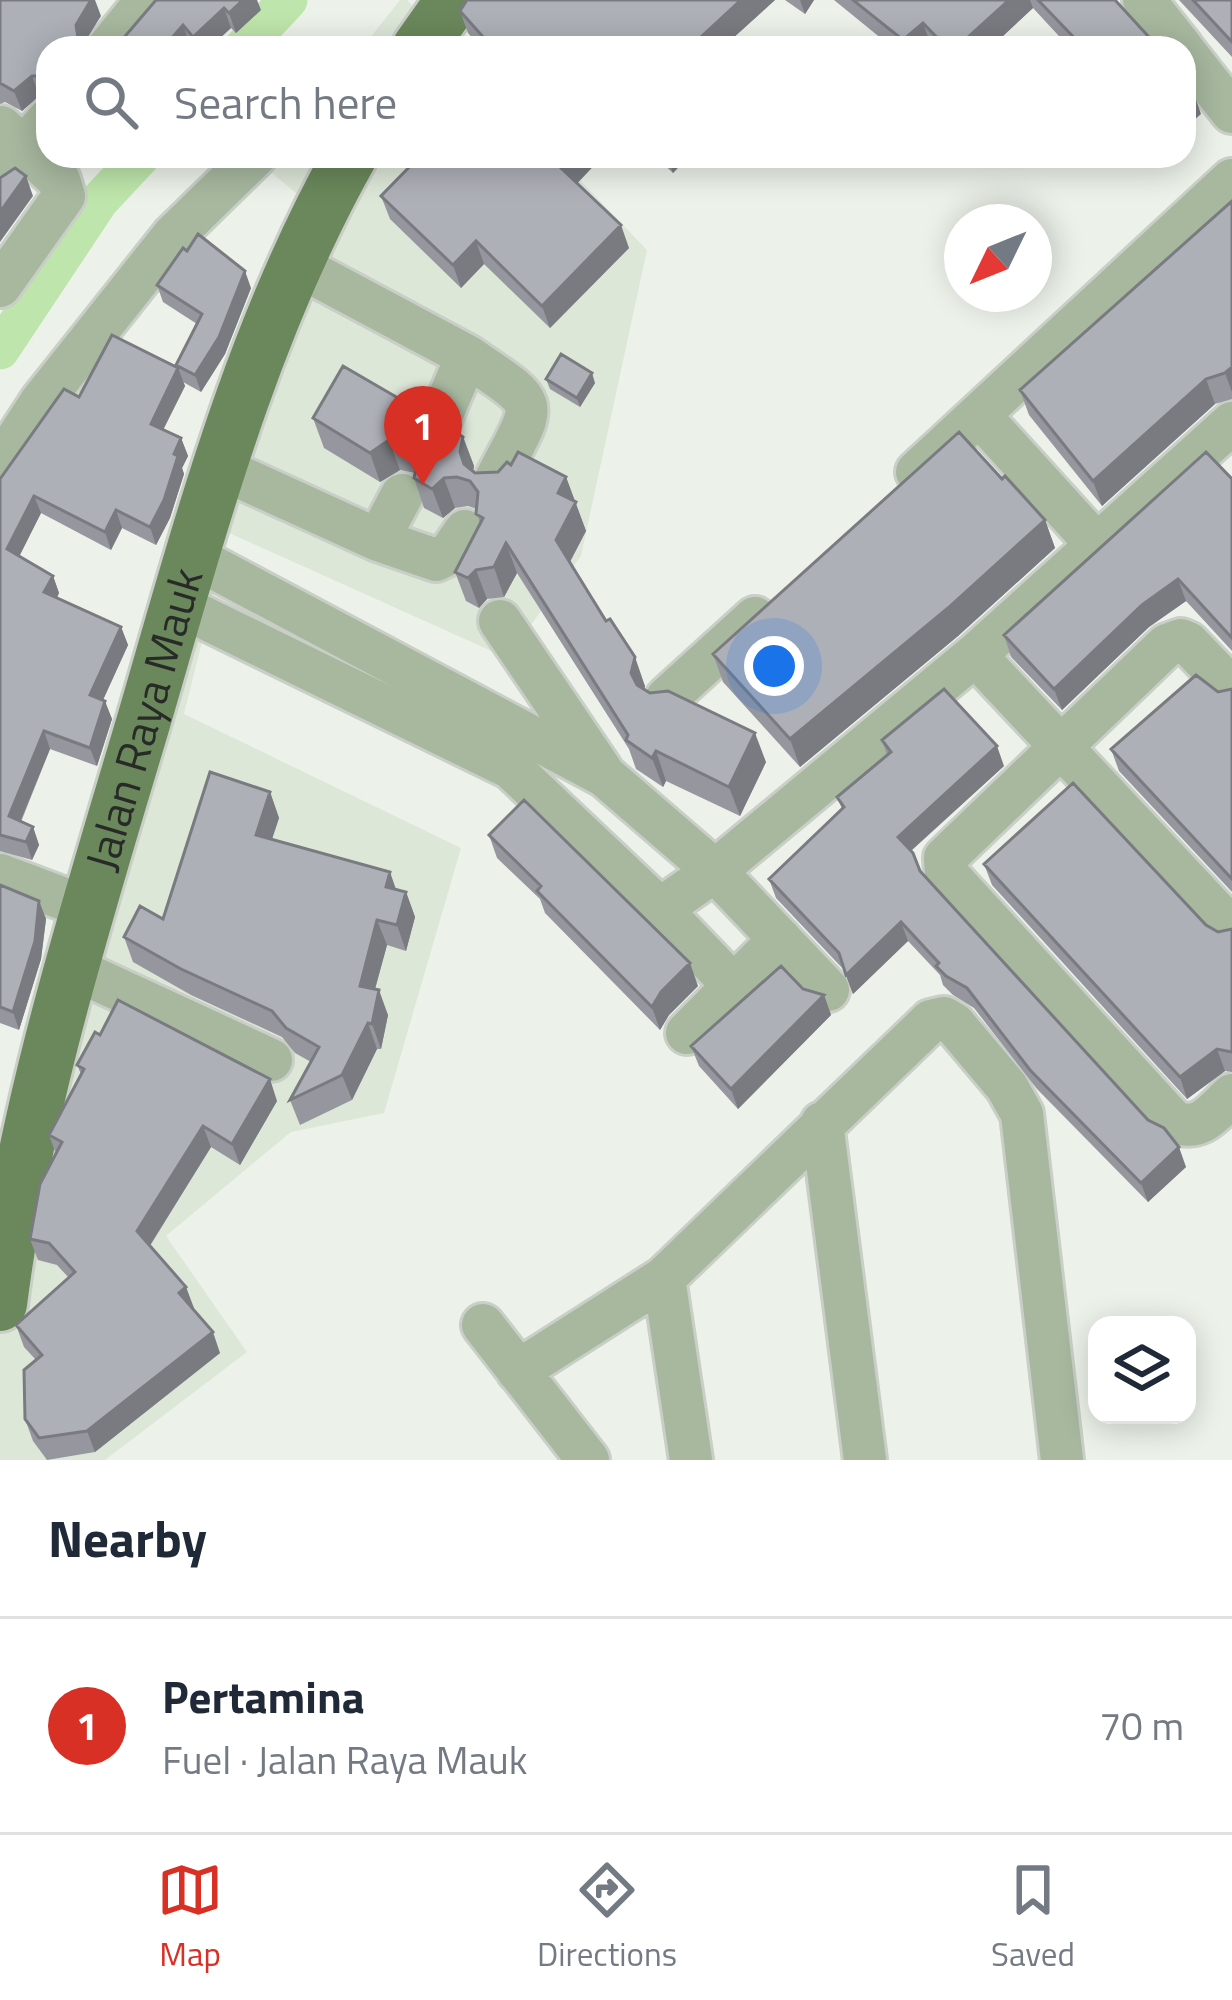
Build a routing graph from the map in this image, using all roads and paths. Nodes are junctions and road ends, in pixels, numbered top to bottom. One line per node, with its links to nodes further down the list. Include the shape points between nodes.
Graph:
1 (147, 0): 3 (street)
2 (1144, 0): 4 (street)
3 (118, 36)
4 (1172, 36)
5 (1196, 66): 6 (street)
6 (1232, 112)
7 (46, 168): 12 (street, via 64,196)
8 (243, 168): 17 (street, via 173,236)
9 (344, 168): 11 (main road, Jalan Raya Mauk)
10 (1232, 180): 14 (street)
11 (295, 264): 13 (street); 18 (main road, Jalan Raya Mauk)
12 (0, 286)
13 (467, 356): 16 (street); 19 (street, via 528,405)
14 (980, 416): 20 (street); 24 (street)
15 (1230, 428): 24 (street)
16 (430, 440)
17 (0, 465)
18 (218, 467): 23 (street); 25 (main road, Jalan Raya Mauk)
19 (496, 478)
20 (893, 494)
21 (403, 495): 23 (street)
22 (465, 531): 23 (street, via 436,560)
23 (378, 540)
24 (1097, 545): 28 (street)
25 (185, 580): 32 (street); 36 (main road, Jalan Raya Mauk)
26 (788, 588): 30 (street)
27 (500, 621): 33 (street)
28 (975, 656): 31 (street); 34 (street)
29 (1232, 689): 31 (street, via 1188,643 1174,641)
30 (667, 698)
31 (1061, 747): 38 (street); 45 (street, via 945,858 946,873 1174,1122 1201,1124)
32 (520, 752): 33 (street); 37 (street)
33 (605, 776): 34 (street)
34 (715, 872): 37 (street); 39 (street)
35 (0, 875): 36 (street)
36 (88, 908): 40 (main road, Jalan Raya Mauk)
37 (660, 908): 41 (street)
38 (1232, 929)
39 (780, 939): 41 (street); 42 (street)
40 (72, 968): 44 (street); 47 (main road, Jalan Raya Mauk)
41 (734, 986): 43 (street)
42 (828, 990)
43 (687, 1033)
44 (271, 1060)
45 (1232, 1095)
46 (822, 1123): 48 (street); 54 (street); 55 (street, via 944,1018 1006,1088 1027,1135)
47 (6, 1213): 49 (main road, Jalan Raya Mauk)
48 (664, 1278): 51 (street); 53 (street)
49 (0, 1304)
50 (483, 1325): 51 (street)
51 (518, 1371): 52 (street)
52 (588, 1460)
53 (691, 1460)
54 (865, 1460)
55 (1062, 1460)

